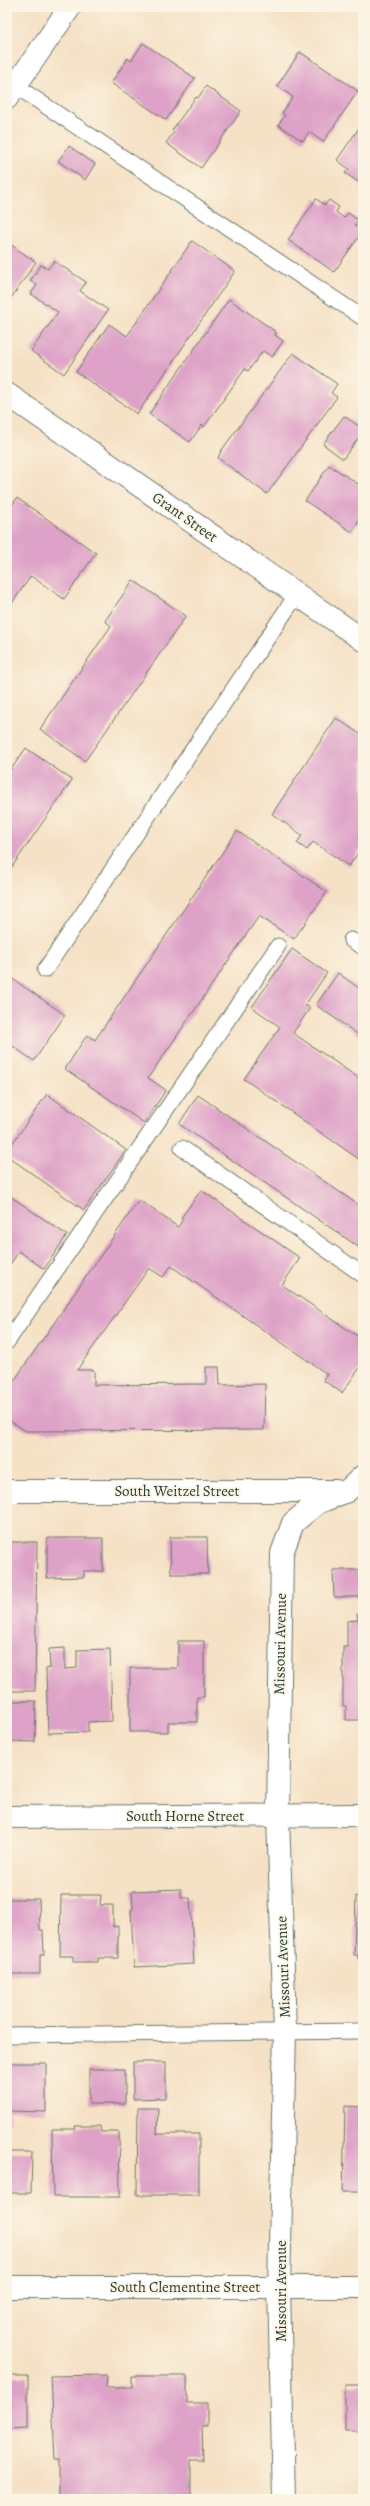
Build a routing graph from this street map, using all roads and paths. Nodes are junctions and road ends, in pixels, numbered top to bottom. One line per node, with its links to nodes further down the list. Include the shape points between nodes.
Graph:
1 (70, 7): 2 (street)
2 (11, 92): 3 (lane)
3 (363, 318)
4 (7, 394): 5 (street, Grant Street)
5 (297, 594): 6 (street, Grant Street); 8 (lane)
6 (363, 640)
7 (278, 946): 11 (lane)
8 (45, 970)
9 (182, 1148): 10 (lane)
10 (363, 1275)
11 (7, 1342)
12 (363, 1476): 14 (street, Missouri Avenue)
13 (7, 1491): 14 (street, South Weitzel Street)
14 (347, 1491): 16 (street, Missouri Avenue, via 317,1503 293,1524 282,1553)
15 (363, 1815): 16 (street, South Horne Street)
16 (278, 1816): 17 (street, South Horne Street); 18 (street, Missouri Avenue)
17 (7, 1817)
18 (285, 2030): 19 (lane); 20 (lane); 22 (street, Missouri Avenue)
19 (363, 2031)
20 (7, 2035)
21 (7, 2287): 22 (street, South Clementine Street)
22 (279, 2287): 23 (street, South Clementine Street); 24 (street, Missouri Avenue)
23 (363, 2287)
24 (284, 2499)

